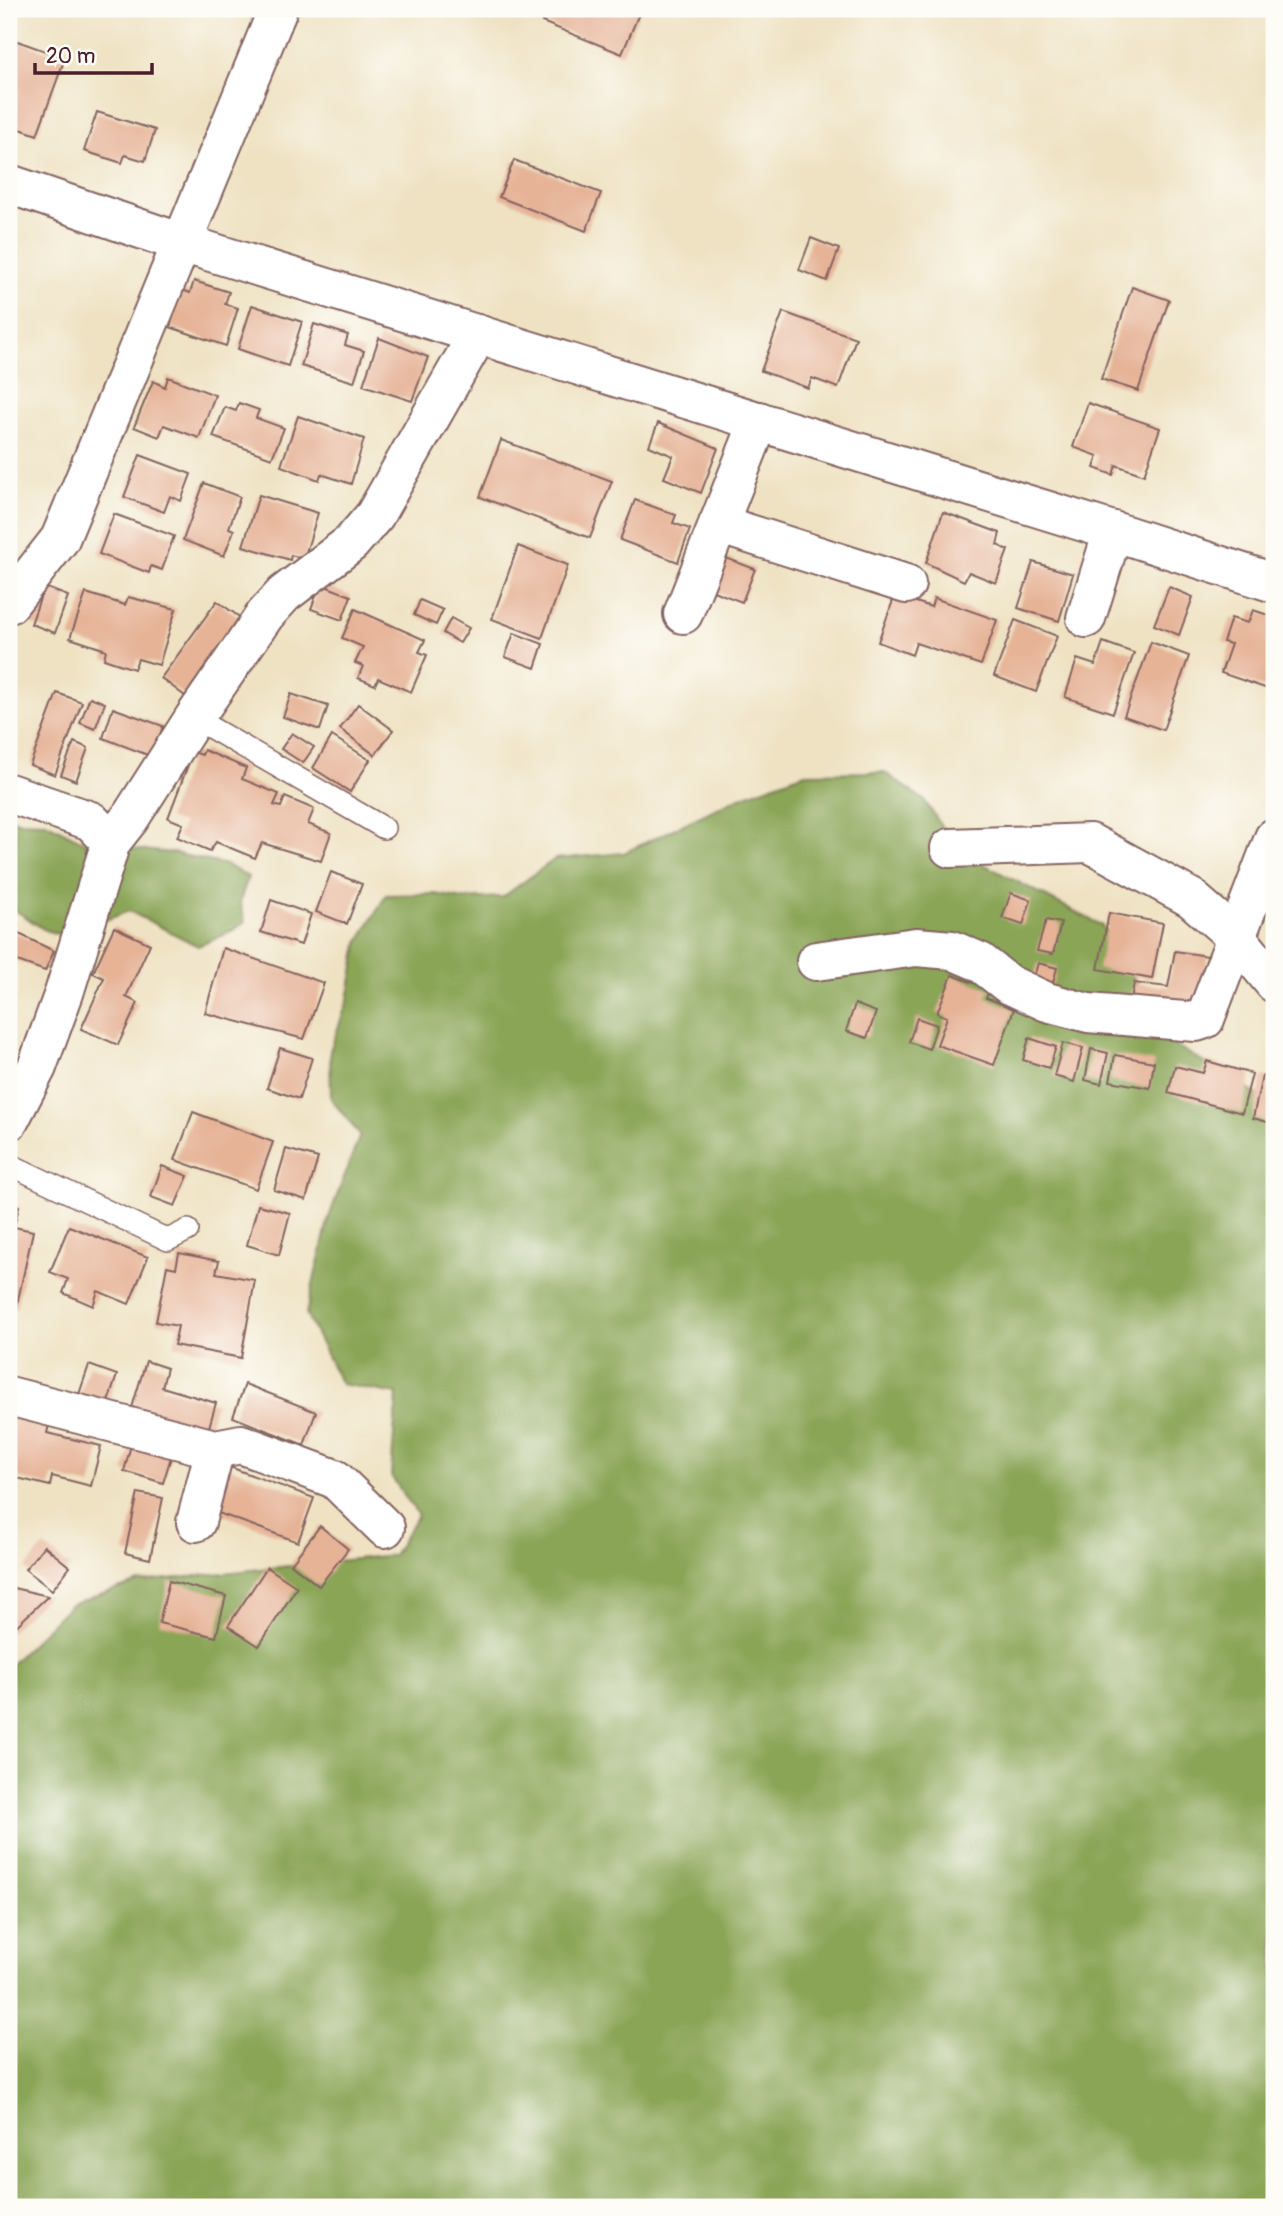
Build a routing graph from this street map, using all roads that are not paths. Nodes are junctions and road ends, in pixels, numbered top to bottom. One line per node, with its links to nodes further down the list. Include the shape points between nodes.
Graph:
1 (278, 9): 3 (street)
2 (9, 184): 3 (street)
3 (182, 243): 4 (street); 10 (street, via 60,539)
4 (478, 334): 5 (street); 13 (street, via 375,515 351,543 284,594 265,615)
5 (759, 421): 6 (street); 7 (street)
6 (719, 524): 9 (street); 11 (street)
7 (1114, 531): 8 (street); 12 (street)
8 (1274, 583)
9 (906, 584)
10 (9, 604)
11 (683, 614)
12 (1086, 618)
13 (194, 718): 15 (lane); 17 (street)
14 (9, 793): 17 (street, via 91,821)
15 (384, 828)
16 (1274, 838): 19 (street)
17 (111, 842): 22 (street, via 37,1067)
18 (950, 848): 19 (street, via 1090,843 1191,898)
19 (1237, 938): 20 (street, via 1205,1019 1196,1022 1088,1013 1047,1002 952,950 916,947); 21 (street)
20 (816, 961)
21 (1274, 983)
22 (9, 1121)
23 (9, 1164): 24 (lane, via 168,1240)
24 (188, 1230)
25 (9, 1396): 26 (street)
26 (215, 1449): 27 (street); 28 (street, via 241,1444 335,1479)
27 (196, 1522)
28 (384, 1528)

